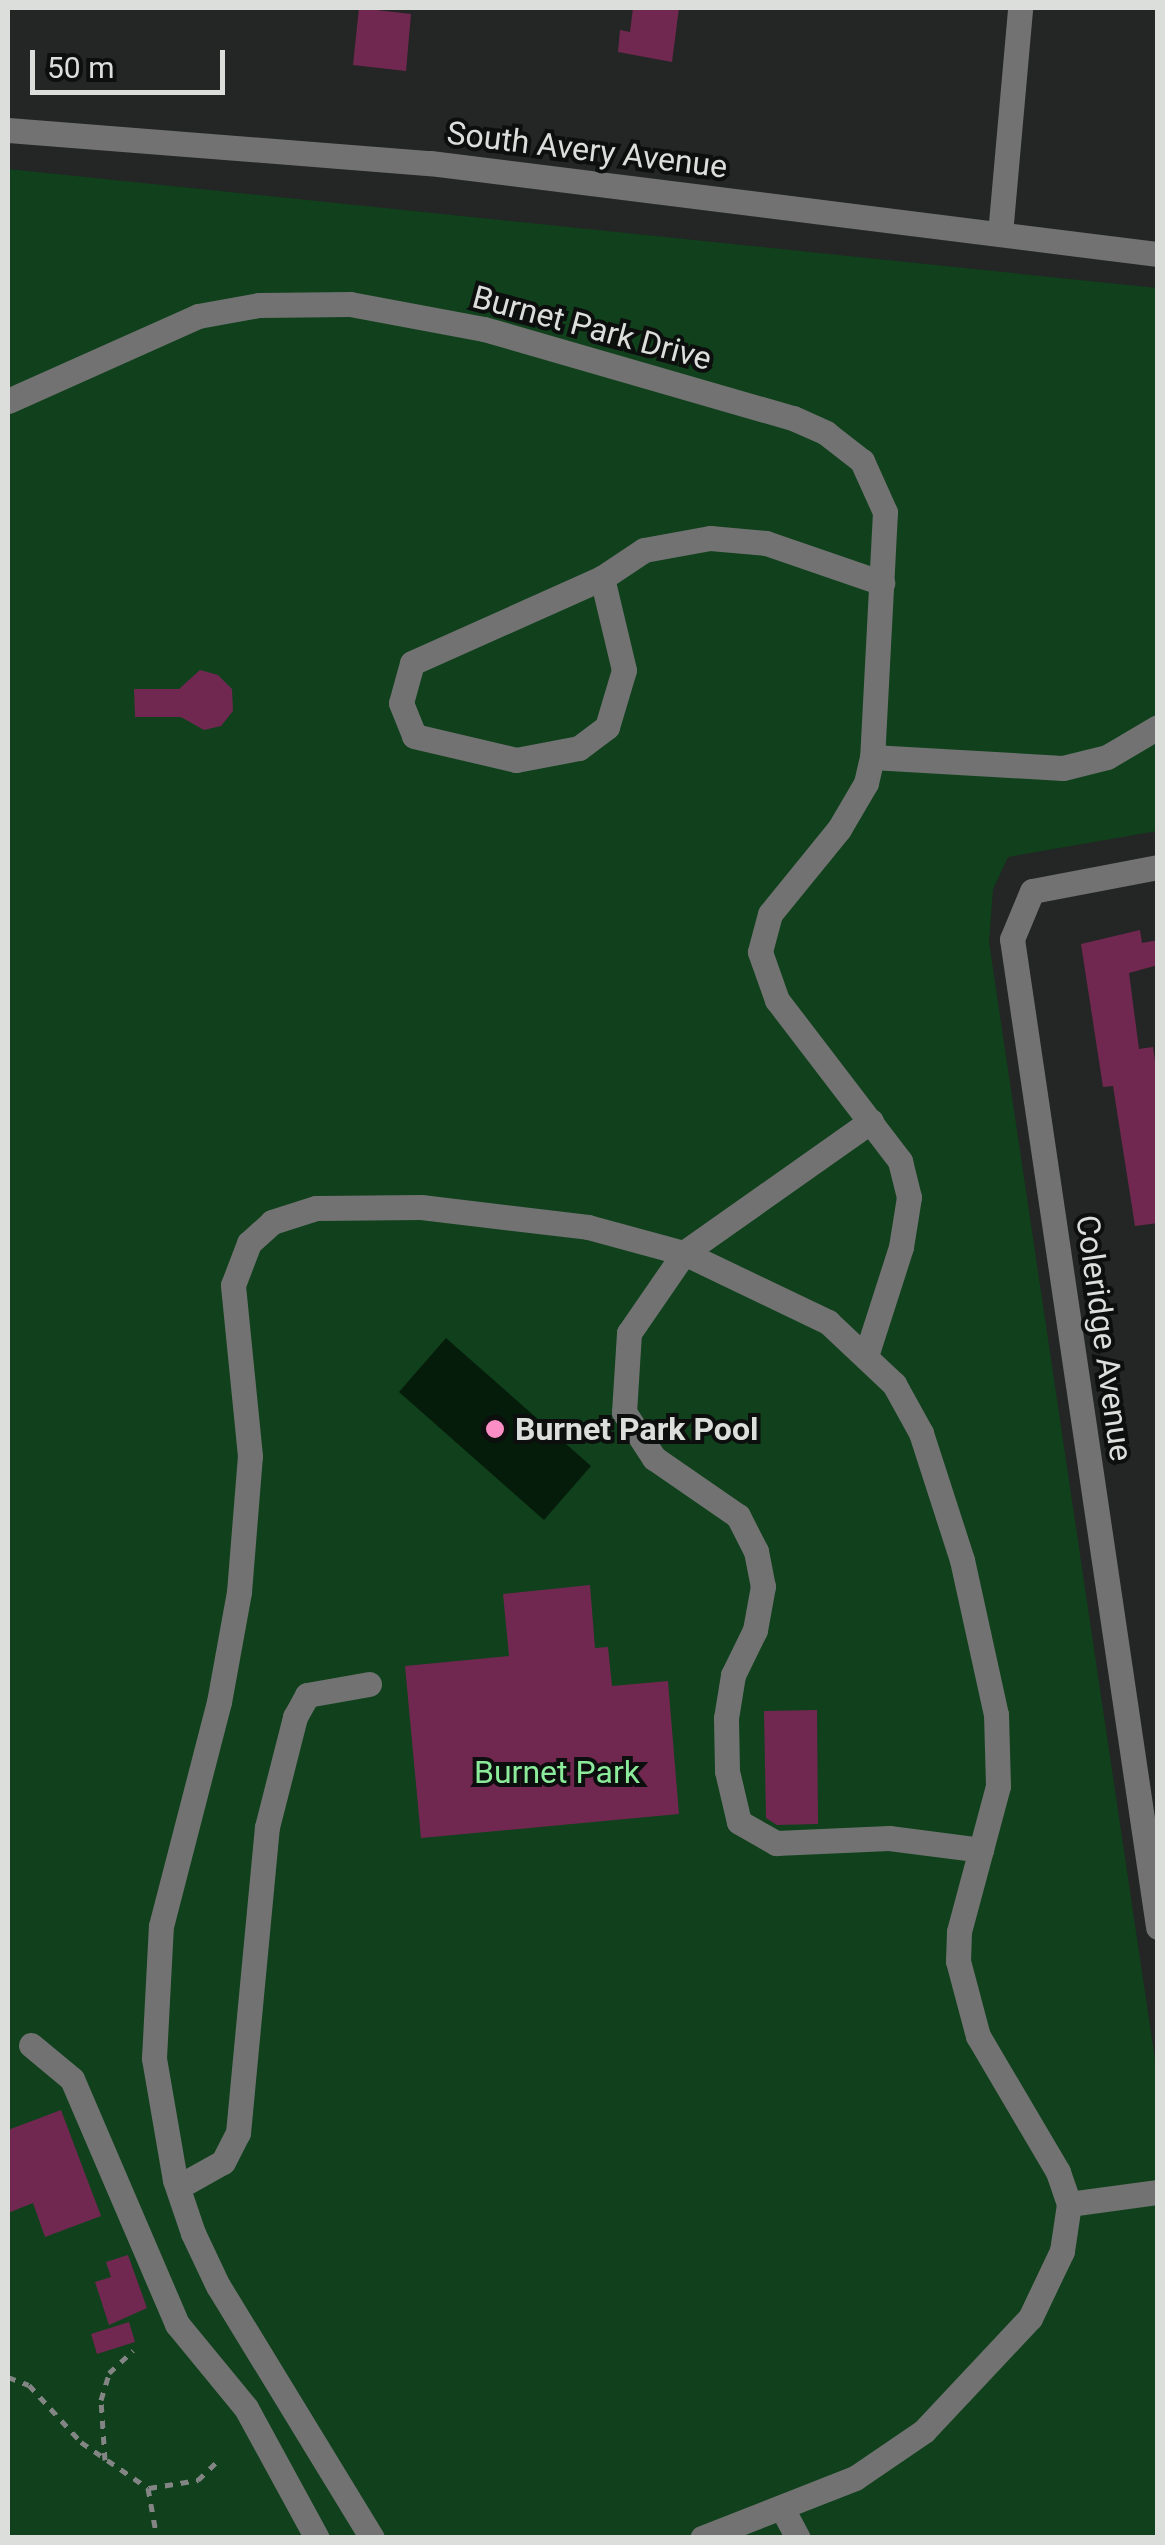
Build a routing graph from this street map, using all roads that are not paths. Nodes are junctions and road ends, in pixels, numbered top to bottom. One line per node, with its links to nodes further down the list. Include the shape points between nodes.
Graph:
1 (1020, 8): 3 (street)
2 (8, 130): 3 (street, South Avery Avenue, via 430,164)
3 (1000, 234): 4 (street, South Avery Avenue)
4 (1158, 254)
5 (8, 401): 7 (street, Burnet Park Drive, via 198,316 260,305 350,304 484,328 826,433 862,461 880,490)
6 (602, 578): 6 (street, via 624,670 607,726 578,748 516,760 414,736 401,702 412,663); 7 (street, via 644,550 710,538 766,542)
7 (882, 583): 9 (street, Burnet Park Drive)
8 (1158, 727): 9 (street, via 1107,757 1063,768)
9 (872, 756): 11 (street, Burnet Park Drive, via 866,783 839,829 770,914 760,952 777,1000)
10 (1158, 867): 16 (street, Coleridge Avenue, via 1032,891 1012,939)
11 (871, 1121): 12 (street); 13 (street, Burnet Park Drive, via 900,1161 909,1197 901,1247)
12 (684, 1253): 13 (street, via 828,1322); 15 (street, via 629,1334 624,1412 654,1458 738,1516 756,1551 763,1586 755,1630 732,1676 726,1718 727,1771 740,1822 776,1843 889,1838); 18 (street, via 536,1216 422,1207 316,1208 272,1222 250,1243 233,1285 250,1456 239,1592 219,1702 160,1926 152,2004 161,2112)
13 (867, 1354): 15 (street, via 894,1384 921,1433 962,1560 996,1714 998,1786)
14 (369, 1684): 18 (street, via 306,1694 295,1717 268,1827 238,2134 223,2162)
15 (981, 1850): 20 (street, via 959,1932 967,2012 1058,2172)
16 (1158, 1926)
17 (31, 2045): 22 (street, via 72,2079 176,2324 246,2408)
18 (178, 2187): 23 (street, via 218,2286)
19 (1158, 2192): 20 (street)
20 (1069, 2204): 21 (street, via 1062,2251 1030,2318 986,2372 924,2432 856,2478)
21 (783, 2510): 24 (street); 25 (street)
22 (316, 2538)
23 (372, 2538)
24 (702, 2538)
25 (798, 2538)

